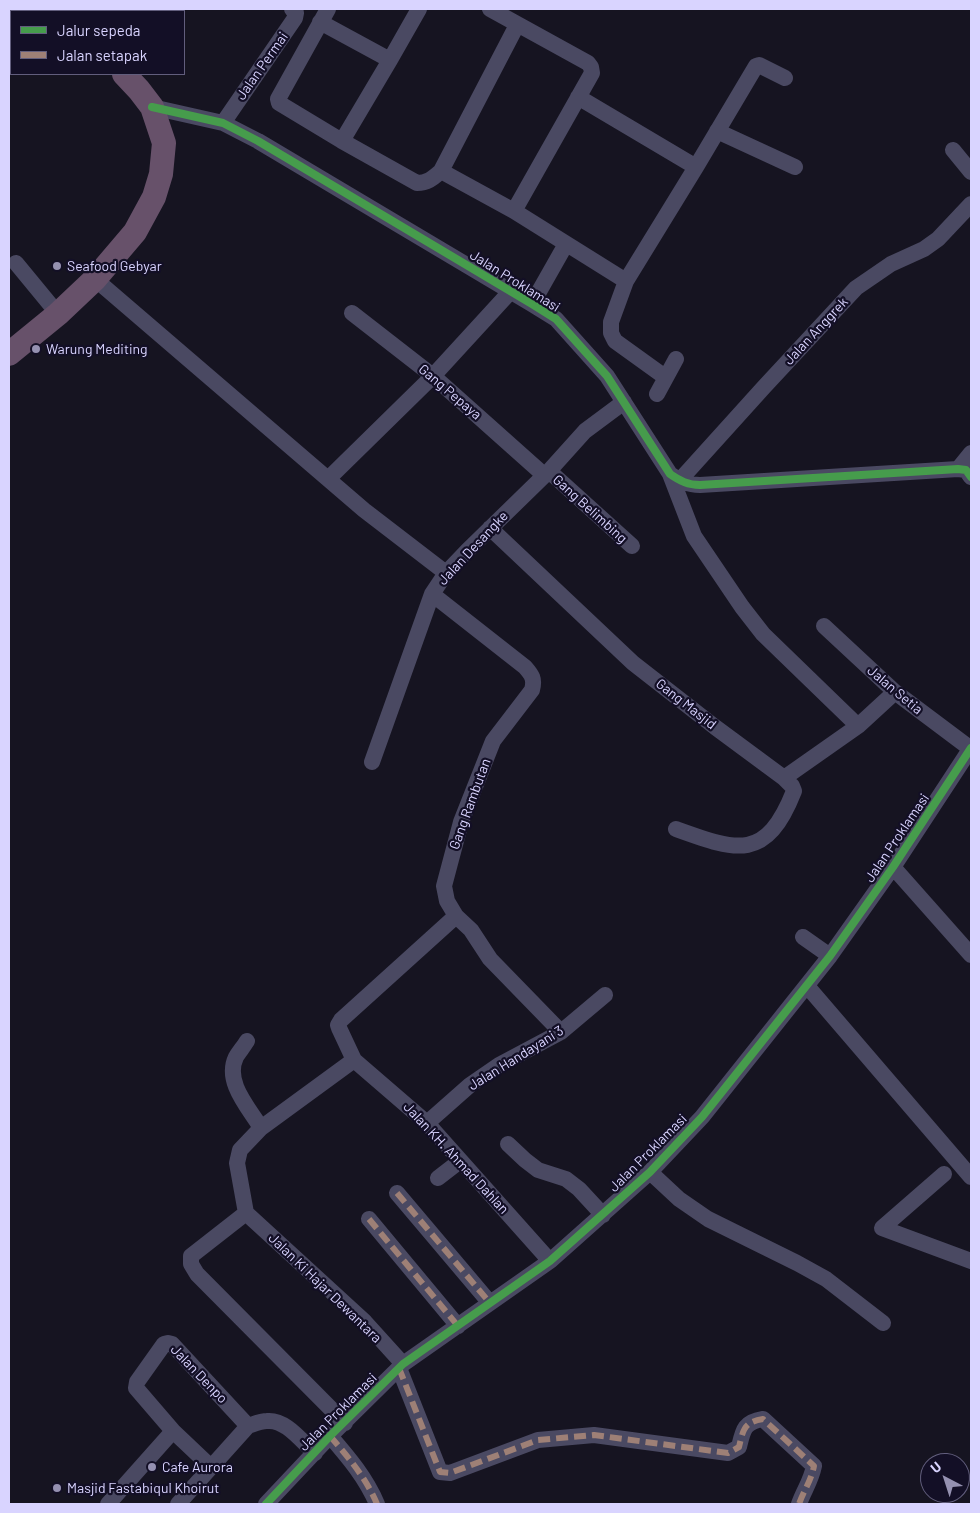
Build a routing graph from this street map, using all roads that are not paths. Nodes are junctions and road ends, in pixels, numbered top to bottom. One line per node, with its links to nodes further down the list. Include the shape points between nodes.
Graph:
1 (292, 9): 11 (street, Jalan Permai, via 295,18)
2 (419, 9): 6 (street)
3 (490, 9): 5 (street)
4 (324, 15): 6 (street); 13 (street, via 278,99 279,103)
5 (517, 24): 9 (street, via 588,63 592,72); 17 (street)
6 (390, 60): 13 (street)
7 (125, 75): 10 (highway)
8 (785, 78): 12 (street, via 756,66)
9 (578, 97): 15 (street); 20 (street)
10 (152, 108): 11 (street, Jalan Proklamasi); 23 (highway, via 164,143 161,174 154,197 135,232)
11 (223, 123): 25 (street, Jalan Proklamasi)
12 (717, 131): 15 (street); 16 (street)
13 (342, 141): 17 (street, via 417,183 425,183)
14 (953, 150): 18 (street)
15 (696, 167): 24 (street)
16 (795, 167)
17 (441, 171): 20 (street)
18 (971, 172)
19 (971, 204): 38 (street, Jalan Anggrek, via 938,239 891,264 856,288)
20 (514, 211): 21 (street)
21 (566, 244): 24 (street); 26 (street)
22 (16, 263): 28 (street)
23 (95, 279): 28 (highway); 39 (street)
24 (626, 281): 32 (street, via 611,322 611,333 618,344)
25 (510, 292): 26 (street, Jalan Proklamasi); 31 (street)
26 (532, 304): 34 (street, Jalan Proklamasi, via 556,319 607,376)
27 (352, 313): 31 (street, Gang Pepaya)
28 (58, 314): 29 (highway)
29 (9, 354)
30 (676, 359): 32 (street)
31 (434, 376): 37 (street, Gang Pepaya); 39 (street)
32 (665, 377): 33 (street)
33 (657, 394)
34 (624, 402): 37 (street, Jalan Desangke, via 585,431); 38 (street, Jalan Proklamasi)
35 (971, 453): 36 (street)
36 (966, 471): 38 (street, via 700,485 690,485)
37 (546, 473): 40 (street, Jalan Desangke); 41 (street, Gang Belimbing)
38 (675, 477): 46 (street, Jalan Proklamasi, via 694,536 742,607 763,634)
39 (328, 478): 42 (street)
40 (490, 528): 42 (street, Jalan Desangke); 49 (street, Gang Masjid, via 633,662)
41 (632, 546)
42 (446, 573): 43 (street, Jalan Desangke)
43 (432, 594): 48 (street, Jalan Desangke); 52 (street, Gang Rambutan, via 525,667 534,683 494,740 461,822 444,886 447,901)
44 (824, 626): 45 (street, Jalan Setia)
45 (895, 692): 46 (street); 47 (street, Jalan Setia)
46 (858, 726): 49 (street)
47 (971, 748): 51 (street, Jalan Proklamasi)
48 (372, 762)
49 (784, 778): 50 (street, via 794,791 782,816 761,841 740,846 721,844)
50 (676, 829)
51 (893, 866): 54 (street); 55 (street, Jalan Proklamasi)
52 (456, 916): 58 (street, Gang Rambutan, via 490,959); 60 (street, via 341,1020 338,1025)
53 (803, 937): 55 (street)
54 (971, 955)
55 (830, 956): 56 (street, Jalan Proklamasi)
56 (807, 986): 64 (street); 66 (street, Jalan Proklamasi, via 702,1117)
57 (605, 995): 58 (street, Jalan Handayani 3)
58 (561, 1032): 61 (street, Jalan Handayani 3, via 499,1065 470,1085)
59 (247, 1041): 62 (street, via 232,1071 234,1083)
60 (354, 1060): 61 (street, Jalan KH. Ahmad Dahlan); 62 (street)
61 (427, 1123): 65 (street, Jalan KH. Ahmad Dahlan)
62 (260, 1128): 72 (street, via 240,1150 237,1163)
63 (508, 1144): 73 (street, via 538,1170 566,1179)
64 (953, 1154): 67 (street); 68 (street)
65 (460, 1161): 69 (street); 75 (street, Jalan KH. Ahmad Dahlan)
66 (650, 1172): 73 (street, Jalan Proklamasi); 78 (street, via 679,1199 708,1219 826,1279)
67 (944, 1174): 70 (street); 76 (street, via 882,1228)
68 (971, 1177)
69 (438, 1178)
70 (971, 1184)
71 (398, 1194): 77 (street)
72 (246, 1213): 80 (street, Jalan Ki Hajar Dewantara, via 366,1322); 81 (street, via 191,1256 191,1264 197,1274)
73 (602, 1215): 75 (street, Jalan Proklamasi)
74 (369, 1219): 79 (street)
75 (550, 1262): 77 (street, Jalan Proklamasi)
76 (971, 1262)
77 (490, 1303): 79 (street, Jalan Proklamasi)
78 (883, 1323)
79 (458, 1326): 80 (street, Jalan Proklamasi)
80 (401, 1366): 81 (street, Jalan Proklamasi); 91 (street, Jalan Ki Hajar Dewantara, via 440,1472 450,1473 538,1440 594,1436 728,1454 739,1447 742,1430 752,1421 763,1419 814,1466 812,1480)
81 (345, 1423): 84 (street, Jalan Proklamasi)
82 (248, 1426): 83 (street, Jalan Denpo, via 168,1343 164,1344 136,1388); 85 (street, via 277,1422 286,1426); 86 (street)
83 (174, 1430): 86 (street, Jalan Denpo); 87 (street)
84 (330, 1436): 85 (street, Jalan Proklamasi); 90 (street, via 356,1466)
85 (315, 1453): 89 (street, Jalan Proklamasi)
86 (211, 1467): 88 (street)
87 (108, 1504)
88 (178, 1504)
89 (266, 1504)
90 (377, 1504)
91 (799, 1504)

